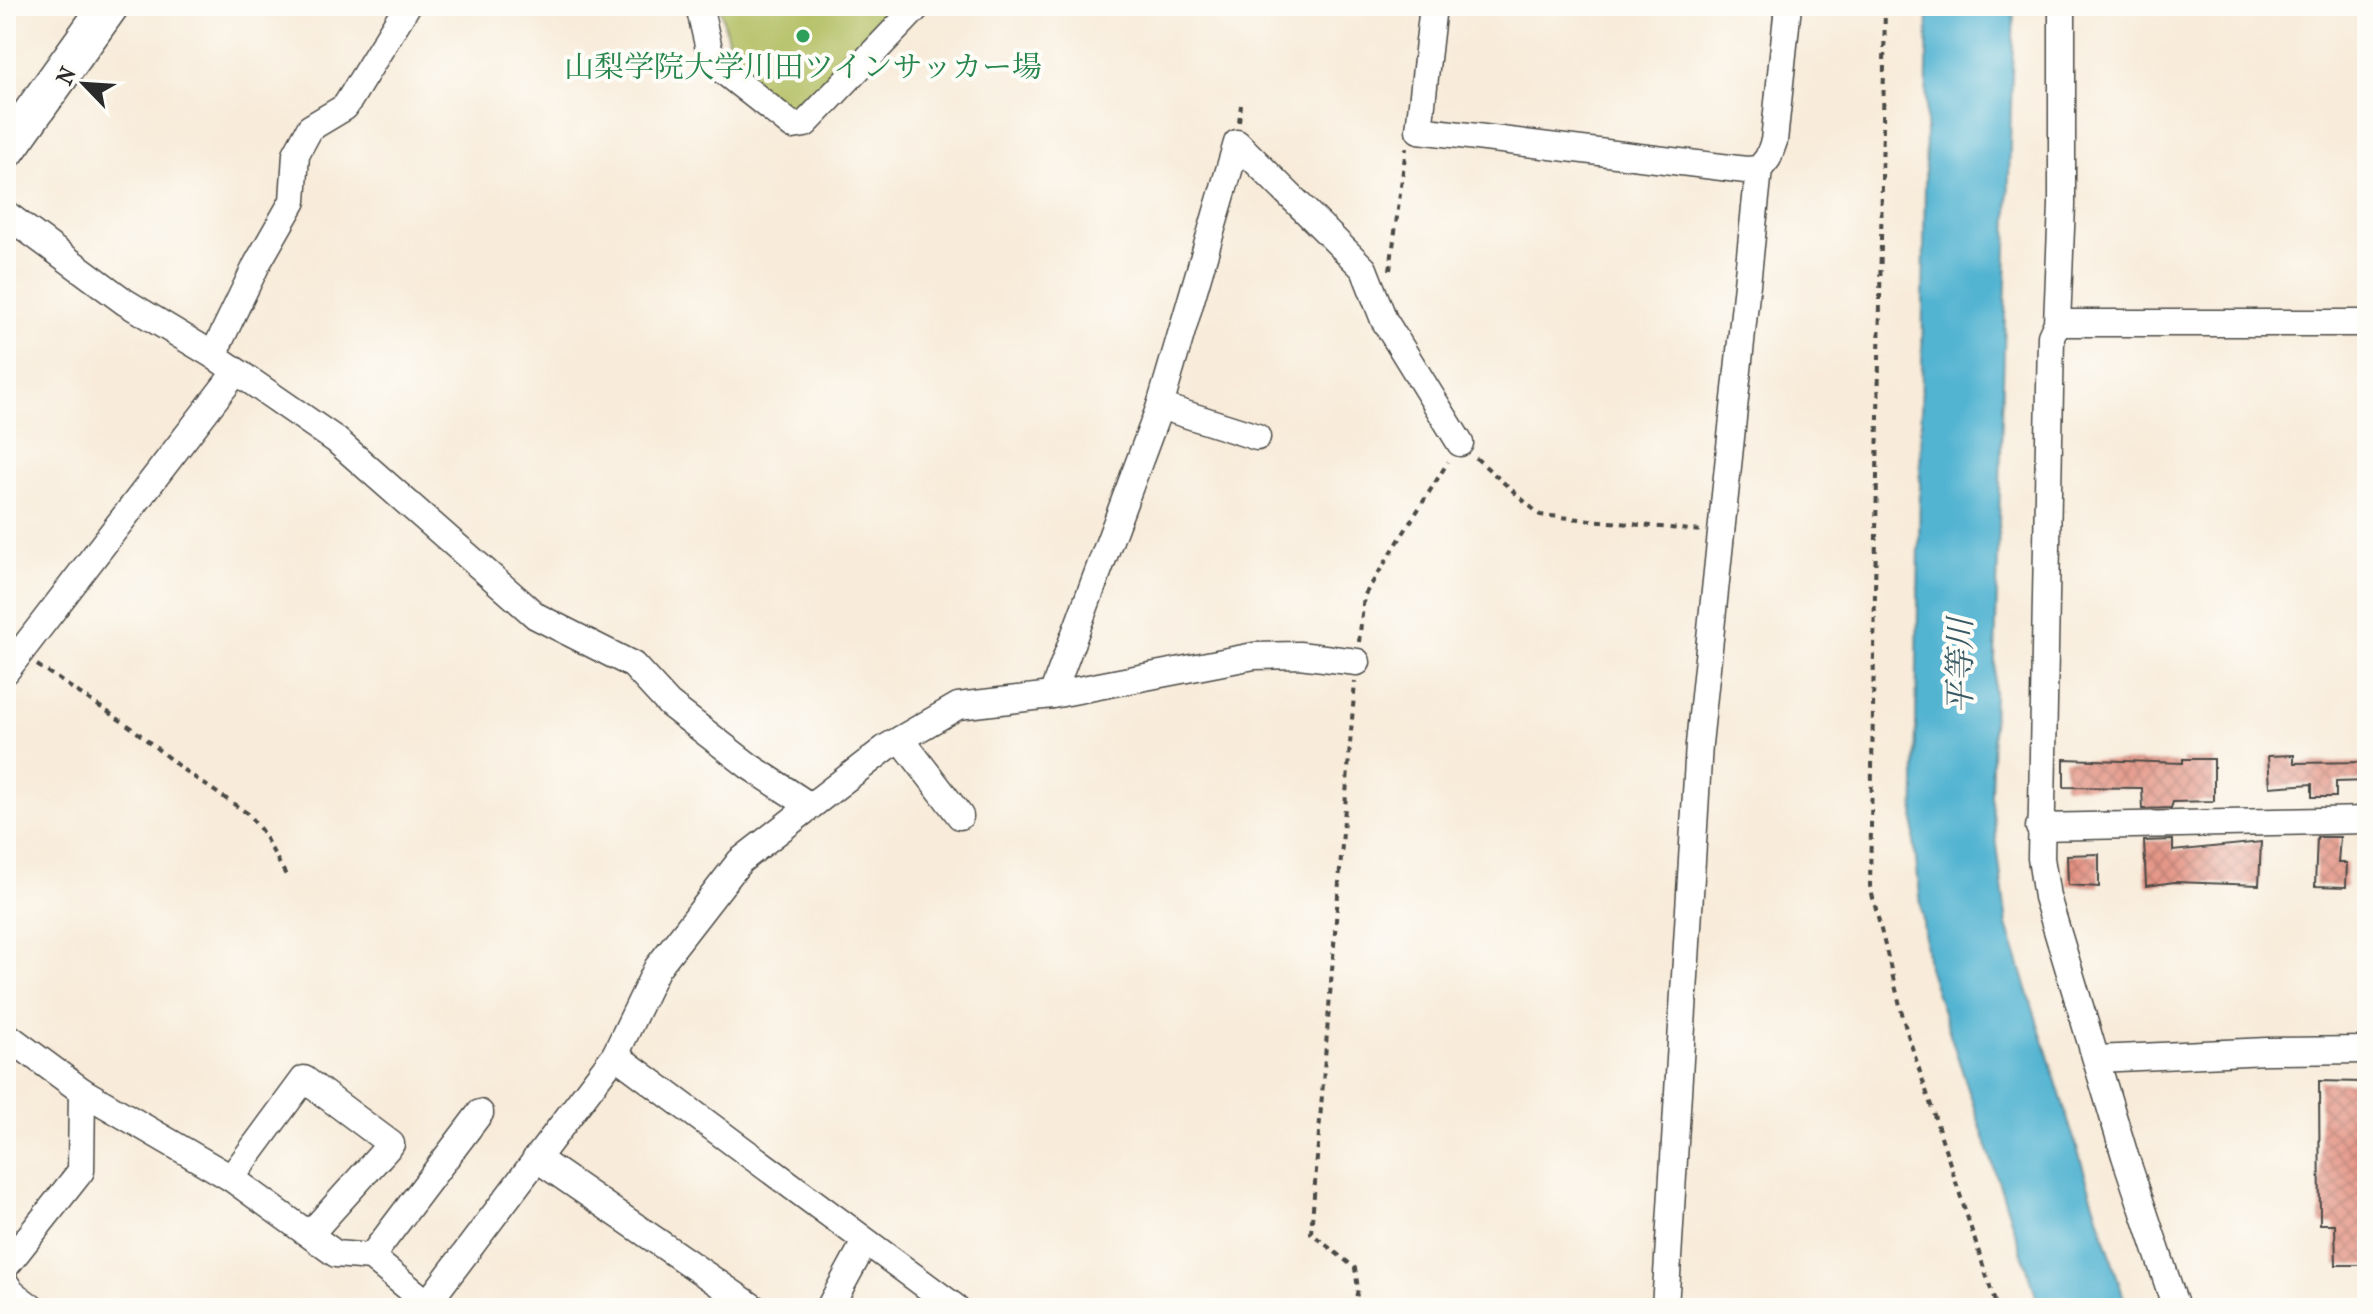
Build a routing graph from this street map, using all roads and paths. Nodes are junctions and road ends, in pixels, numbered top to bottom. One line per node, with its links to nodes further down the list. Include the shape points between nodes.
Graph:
1 (109, 6): 10 (highway)
2 (407, 6): 16 (street, via 345,107 310,128 296,154 293,201)
3 (699, 6): 4 (street, via 712,62 793,126 805,124)
4 (918, 6)
5 (1433, 6): 9 (street)
6 (1788, 6): 11 (street, via 1774,141)
7 (1885, 6): 51 (path, via 1870,886 1906,1029)
8 (2062, 6): 15 (street)
9 (1419, 130): 11 (street); 13 (path, via 1406,148)
10 (6, 150)
11 (1759, 169): 21 (street)
12 (6, 214): 16 (street, via 125,302)
13 (1390, 273)
14 (2367, 323): 15 (street)
15 (2064, 324): 29 (street, via 2051,336)
16 (213, 355): 17 (street)
17 (235, 373): 22 (street); 26 (street, via 336,440 536,616 633,665 669,704)
18 (1160, 406): 19 (street); 20 (street, via 1237,143 1364,269 1384,320); 24 (street)
19 (1257, 437)
20 (1460, 443): 21 (path, via 1540,515); 23 (path, via 1364,596)
21 (1721, 533): 50 (street, via 1699,744)
22 (12, 661): 30 (path, via 132,728 247,813)
23 (1357, 662): 24 (street, via 1254,656); 49 (path, via 1311,1233 1355,1268)
24 (1052, 695): 25 (street, via 958,706)
25 (901, 739): 26 (street); 27 (street)
26 (810, 806): 33 (street, via 740,861 657,968)
27 (960, 816)
28 (2367, 820): 29 (street)
29 (2039, 827): 34 (street, via 2047,897)
30 (287, 877)
31 (6, 1035): 35 (street)
32 (2367, 1050): 34 (street)
33 (615, 1055): 37 (street); 40 (street)
34 (2097, 1059): 52 (street)
35 (82, 1091): 38 (street); 42 (street, via 81,1171)
36 (480, 1113): 41 (street)
37 (536, 1158): 44 (street); 46 (street)
38 (231, 1178): 39 (street); 39 (street, via 304,1079 391,1144)
39 (310, 1234): 41 (street, via 336,1254)
40 (865, 1242): 47 (street); 48 (street)
41 (371, 1257): 44 (street)
42 (6, 1266)
43 (6, 1284): 45 (street)
44 (425, 1306)
45 (32, 1308)
46 (754, 1308)
47 (829, 1308)
48 (956, 1308)
49 (1354, 1308)
50 (1665, 1308)
51 (1997, 1308)
52 (2176, 1308)

